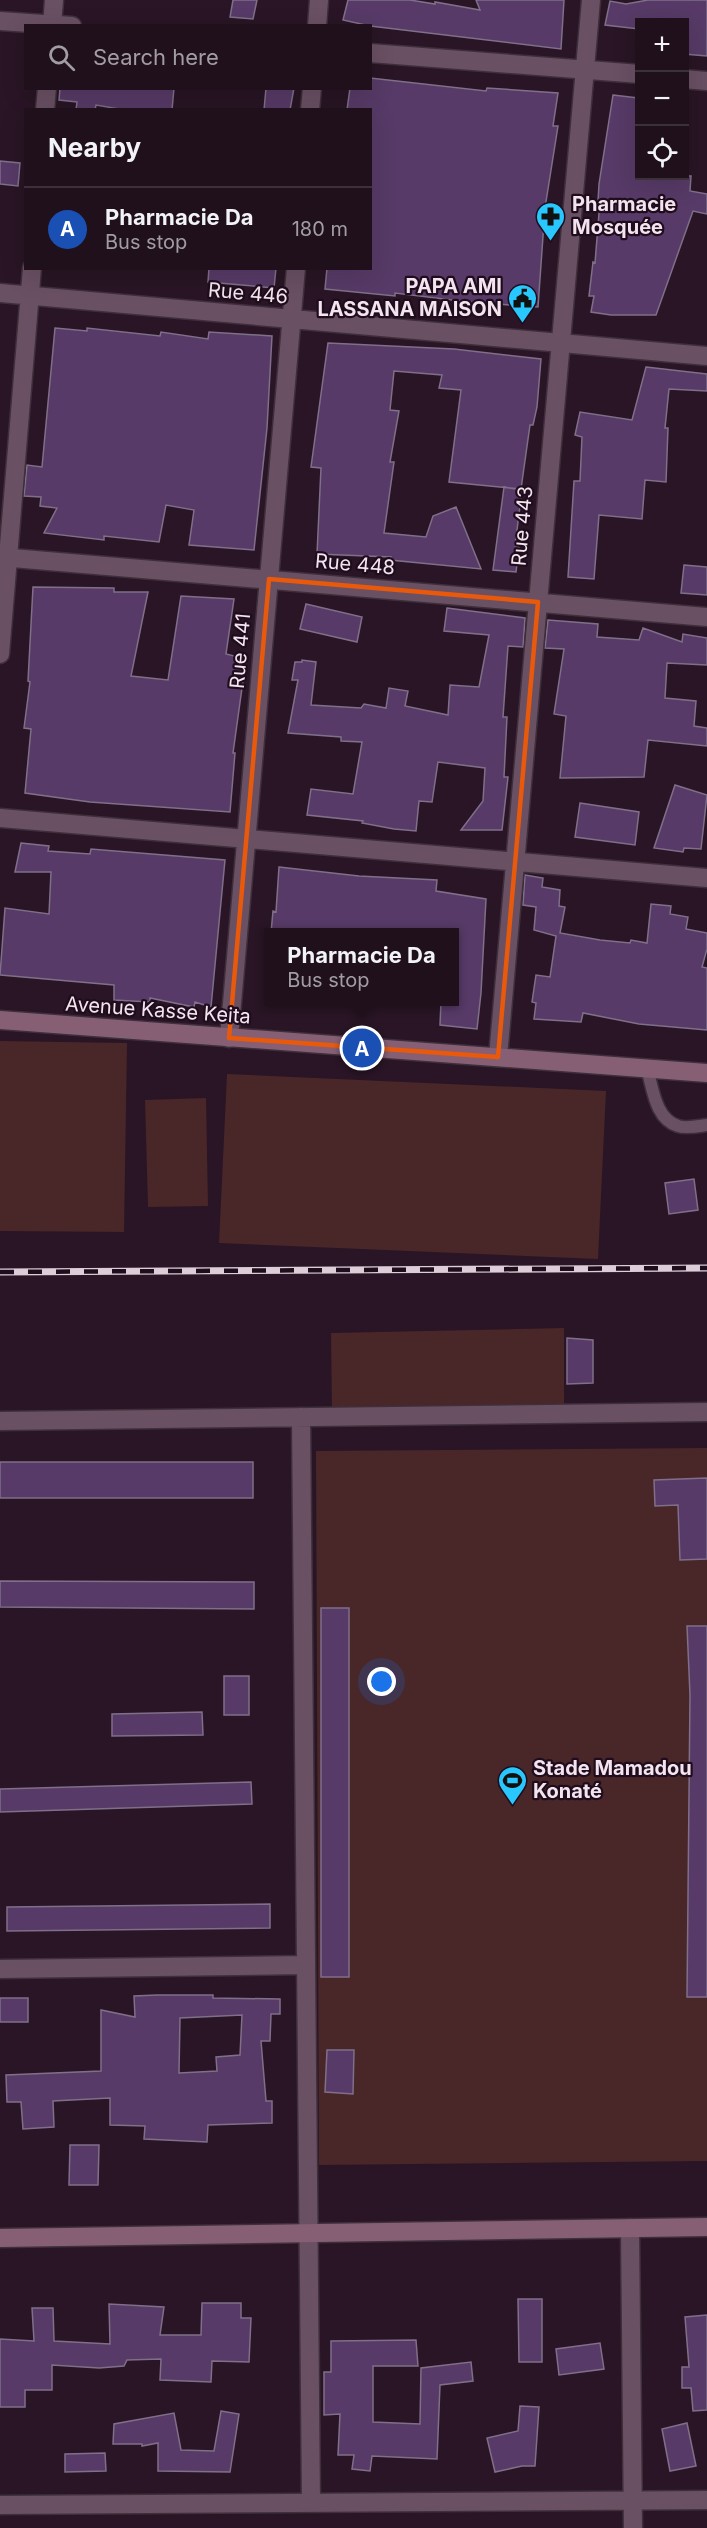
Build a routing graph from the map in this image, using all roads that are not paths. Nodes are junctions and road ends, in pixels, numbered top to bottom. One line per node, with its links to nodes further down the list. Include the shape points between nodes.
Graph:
1 (54, 0): 6 (street)
2 (319, 0): 7 (street)
3 (591, 0): 9 (street, Rue 443)
4 (0, 21): 5 (street)
5 (39, 24)
6 (52, 24)
7 (317, 24)
8 (372, 53): 9 (street)
9 (585, 69): 10 (street); 22 (street, Rue 443)
10 (635, 74)
11 (689, 79): 12 (street)
12 (707, 81)
13 (47, 90): 15 (street)
14 (312, 90): 16 (street)
15 (45, 108)
16 (310, 108)
17 (32, 270): 20 (street)
18 (296, 270): 21 (street, Rue 441)
19 (0, 293): 20 (street, Rue 446)
20 (30, 296): 21 (street, Rue 446); 24 (street)
21 (292, 319): 22 (street, Rue 446); 25 (street, Rue 441)
22 (561, 343): 23 (street, Rue 446); 26 (street, Rue 443)
23 (707, 356)
24 (4, 557): 25 (street, Rue 448); 28 (street)
25 (269, 579): 26 (street, Rue 448); 30 (street, Rue 441)
26 (538, 602): 27 (street, Rue 448); 31 (street, Rue 443)
27 (707, 616)
28 (0, 654)
29 (0, 818): 30 (street)
30 (247, 839): 31 (street); 34 (street, Rue 441)
31 (515, 862): 32 (street); 35 (street, Rue 443)
32 (707, 878)
33 (0, 1020): 34 (main road, Avenue Kasse Keita)
34 (229, 1038): 35 (main road, Avenue Kasse Keita)
35 (498, 1057): 36 (main road, Avenue Kasse Keita)
36 (648, 1069): 37 (main road, Avenue Kasse Keita); 38 (lane, via 664,1118 679,1127)
37 (707, 1073)
38 (707, 1125)
39 (707, 1412): 40 (street)
40 (301, 1417): 41 (street); 42 (street)
41 (0, 1421)
42 (306, 1965): 43 (street); 46 (street)
43 (0, 1969)
44 (707, 2227): 45 (main road)
45 (630, 2228): 46 (main road); 48 (street)
46 (308, 2233): 47 (main road); 50 (street)
47 (0, 2238)
48 (633, 2500): 49 (street); 50 (street); 52 (street)
49 (707, 2500)
50 (311, 2503): 51 (street)
51 (0, 2505)
52 (633, 2528)

